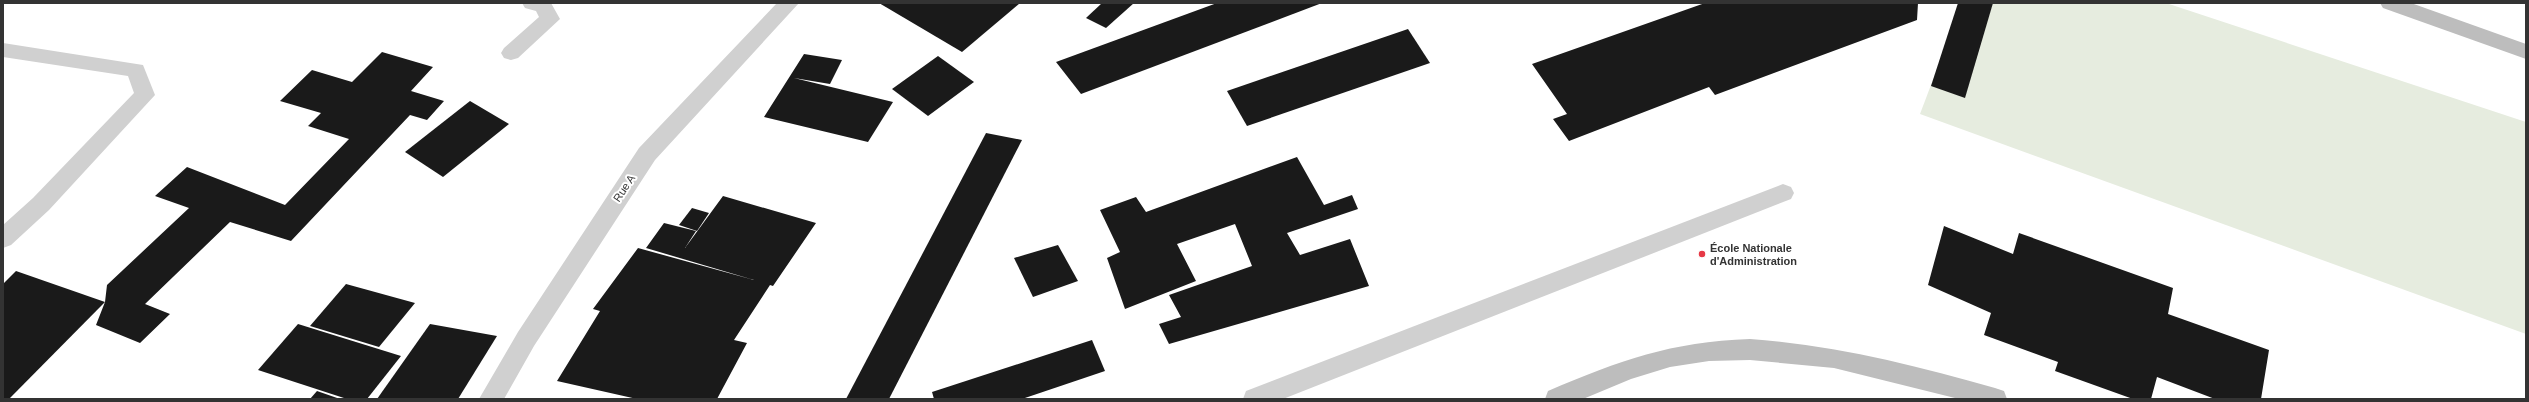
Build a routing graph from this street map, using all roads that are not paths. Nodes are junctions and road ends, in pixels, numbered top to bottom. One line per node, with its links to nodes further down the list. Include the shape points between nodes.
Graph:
1 (532, 3): 6 (street, via 544,6 550,19)
2 (790, 3): 9 (street, Rue A, via 647,154 526,339)
3 (2390, 3): 5 (street)
4 (3, 50): 8 (street, via 136,70 145,95 41,204)
5 (2526, 52)
6 (511, 53)
7 (1783, 193): 10 (street)
8 (3, 239)
9 (492, 399)
10 (1255, 399)
11 (1556, 399): 12 (street, via 1612,375 1670,357 1717,350 1762,350 1847,361)
12 (1995, 399)

